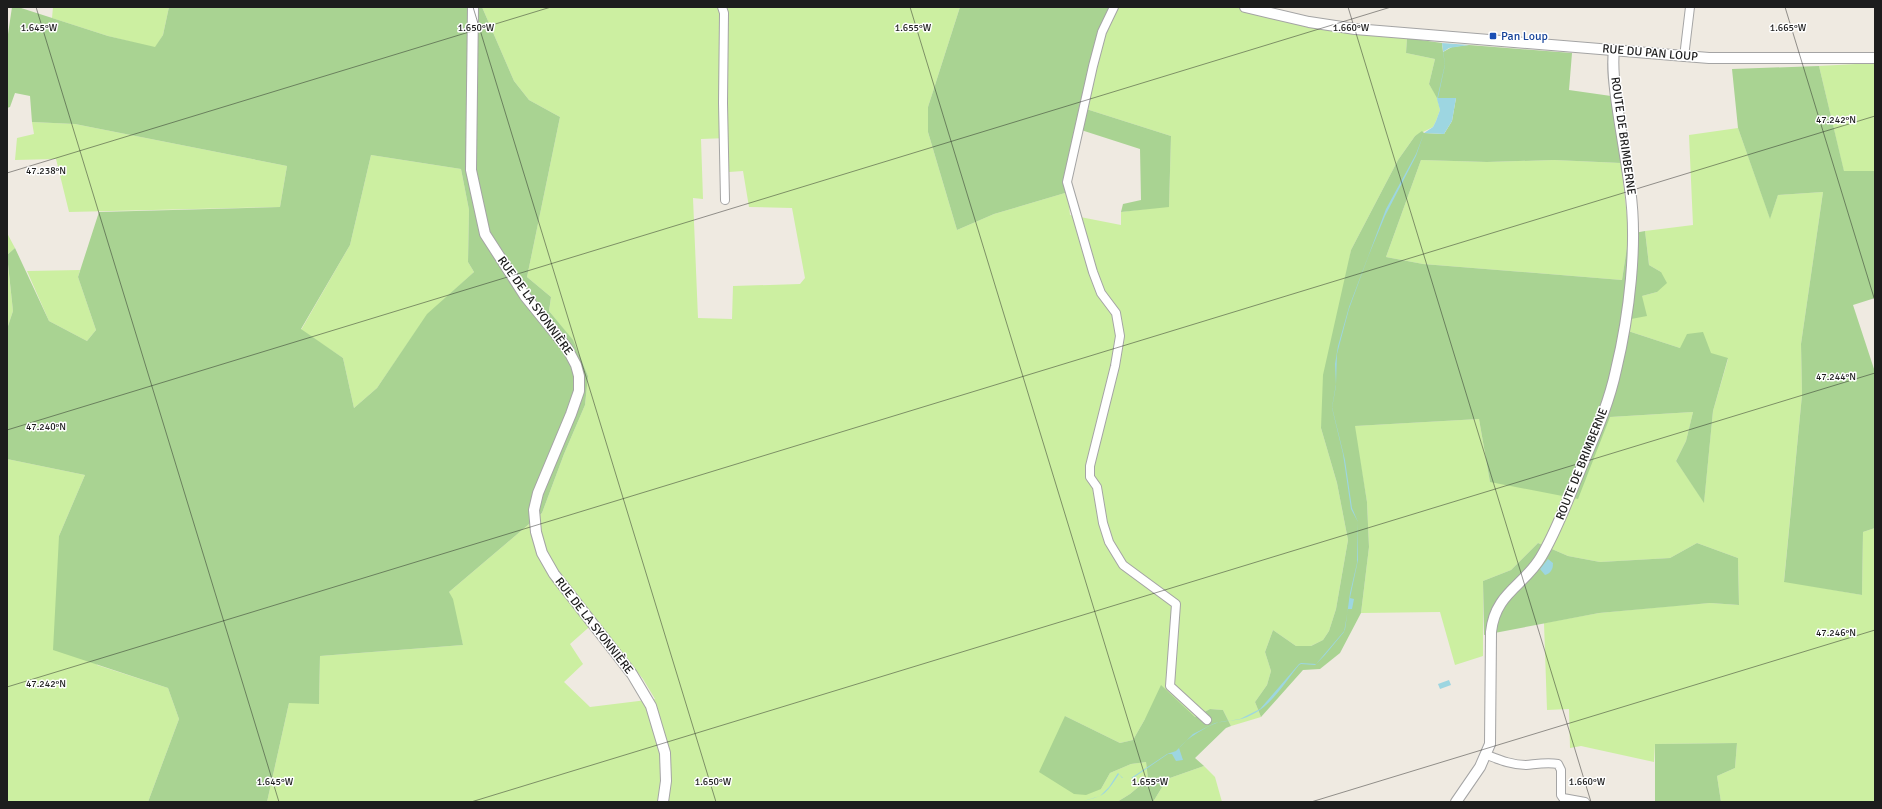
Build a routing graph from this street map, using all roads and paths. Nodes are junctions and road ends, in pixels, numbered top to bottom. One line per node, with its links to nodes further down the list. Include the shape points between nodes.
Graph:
1 (473, 7): 12 (street, RUE DE LA SYONNIÈRE, via 471,170 485,234 525,296 567,348 580,376 572,414 537,499 534,510 536,532 542,553 554,574 632,674 651,706 665,753 666,781)
2 (722, 7): 9 (street)
3 (1114, 7): 10 (street, via 1102,32 1067,182 1093,272 1102,293 1116,313 1120,336 1090,466 1090,477 1097,487 1109,542 1123,565 1176,604 1170,686)
4 (1245, 7): 6 (street, RUE DU PAN LOUP, via 1273,15 1355,29)
5 (1690, 7): 7 (street)
6 (1614, 50): 7 (street, RUE DU PAN LOUP); 11 (street, ROUTE DE BRIMBERNE, via 1614,75 1634,233 1631,275 1616,372 1602,419 1541,558 1507,594 1497,608 1492,622 1491,734)
7 (1684, 57): 8 (street, RUE DU PAN LOUP, via 1735,60)
8 (1875, 58)
9 (725, 200)
10 (1207, 720)
11 (1487, 755): 13 (street, ROUTE DE BRIMBERNE); 14 (street, via 1506,763 1558,764 1561,770 1561,796)
12 (663, 802)
13 (1456, 802)
14 (1585, 802)

